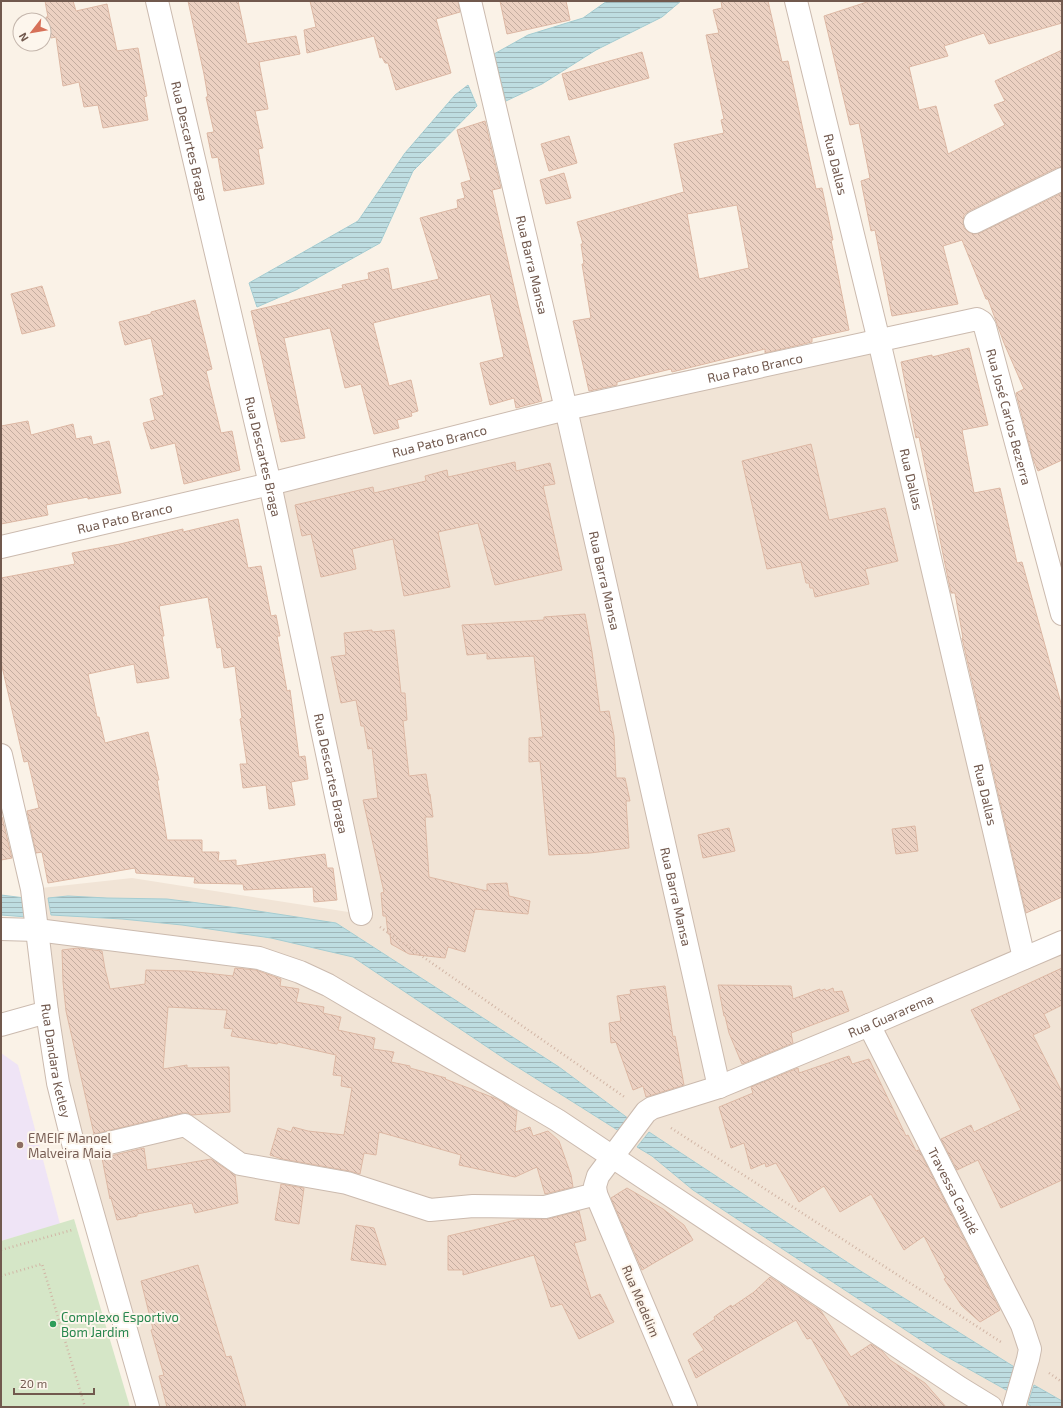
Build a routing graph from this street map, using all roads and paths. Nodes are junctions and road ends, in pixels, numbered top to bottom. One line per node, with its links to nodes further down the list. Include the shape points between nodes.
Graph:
1 (156, 1): 8 (street, Rua Descartes Braga)
2 (470, 1): 7 (street, Rua Barra Mansa)
3 (797, 1): 6 (street, Rua Dallas)
4 (1062, 179): 5 (street)
5 (975, 222)
6 (879, 341): 7 (street, Rua Pato Branco); 10 (street, Rua José Carlos Bezerra, via 977,319 982,322); 16 (street, Rua Dallas)
7 (566, 409): 8 (street, Rua Pato Branco); 20 (street, Rua Barra Mansa)
8 (270, 484): 9 (street, Rua Pato Branco); 12 (street, Rua Descartes Braga)
9 (1, 547)
10 (1062, 614)
11 (1, 755): 14 (street, Rua Dandara Ketley, via 32,889)
12 (361, 914): 21 (path)
13 (1, 929): 14 (street)
14 (37, 930): 17 (street, Rua Dandara Ketley); 23 (street, via 259,958 300,972 328,985)
15 (1062, 942): 16 (street, Rua Guararema)
16 (1024, 958): 19 (street, Rua Guararema)
17 (47, 1012): 18 (street); 22 (street, Rua Dandara Ketley, via 58,1083)
18 (1, 1025)
19 (869, 1025): 20 (street, Rua Guararema); 28 (street, Travessa Canidé, via 1022,1325 1030,1349)
20 (718, 1087): 21 (street, via 661,1104)
21 (644, 1115): 23 (street); 28 (path)
22 (75, 1151): 24 (street, via 185,1125 240,1164 347,1183 430,1210 473,1206 546,1207); 31 (street, Rua Dandara Ketley)
23 (615, 1154): 24 (street, via 598,1176); 33 (street)
24 (596, 1194): 32 (street, Rua Medelim)
25 (76, 1228): 26 (path)
26 (1, 1250)
27 (1, 1276): 30 (path, via 42,1264)
28 (1027, 1363): 29 (path); 34 (street, Travessa Canidé)
29 (1062, 1382)
30 (85, 1407)
31 (148, 1407)
32 (686, 1407)
33 (991, 1407)
34 (1014, 1407)

